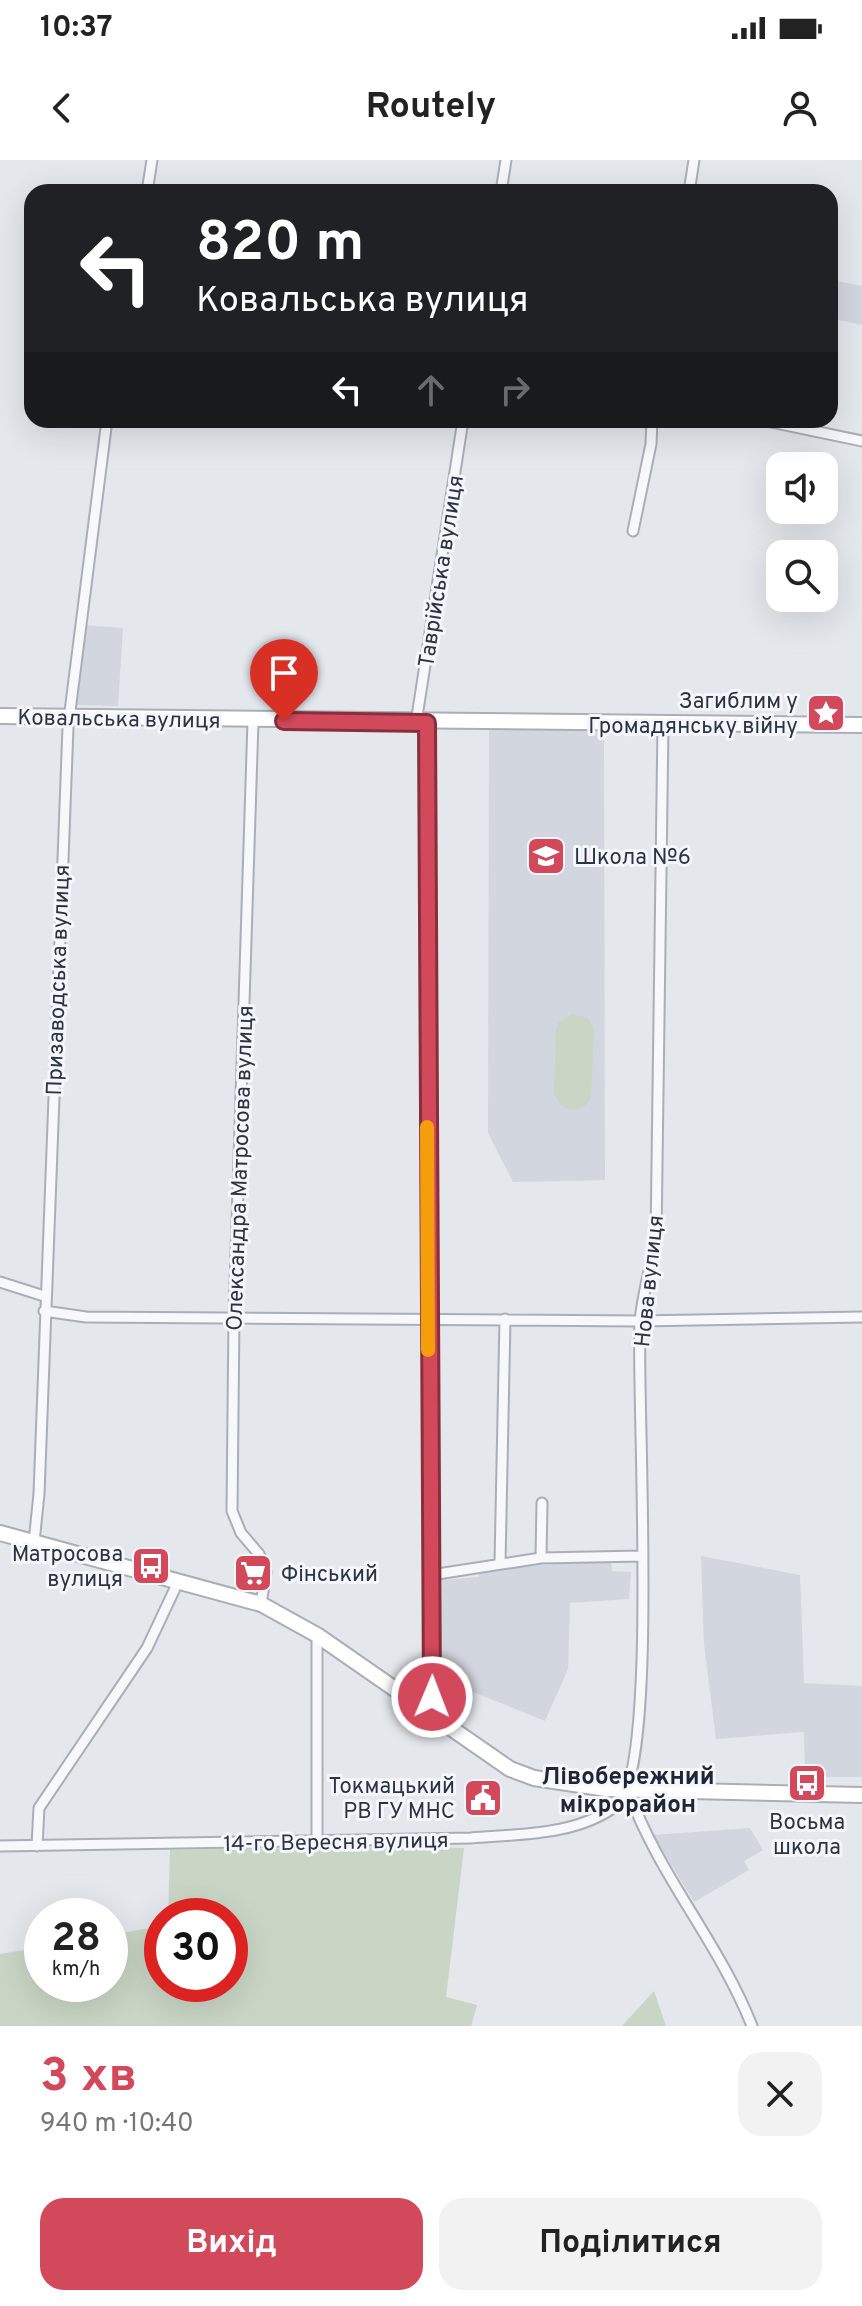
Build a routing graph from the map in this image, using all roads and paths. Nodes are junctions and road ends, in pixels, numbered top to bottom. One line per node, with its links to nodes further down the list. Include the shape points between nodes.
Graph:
1 (152, 160): 4 (street)
2 (506, 160): 5 (street)
3 (694, 160): 6 (street)
4 (148, 184)
5 (502, 184)
6 (690, 184)
7 (106, 428): 14 (street, Призаводська вулиця)
8 (462, 428): 16 (street, Таврійська вулиця)
9 (652, 428): 12 (street)
10 (799, 428): 11 (street)
11 (862, 441)
12 (633, 531)
13 (0, 716): 14 (main road, Ковальська вулиця)
14 (69, 718): 15 (main road, Ковальська вулиця); 20 (street, Призаводська вулиця)
15 (253, 721): 16 (main road, Ковальська вулиця); 22 (street, Олександра Матросова вулиця)
16 (421, 723): 17 (main road, Ковальська вулиця); 25 (street, Таврійська вулиця)
17 (663, 724): 18 (main road, Ковальська вулиця); 26 (street, Нова вулиця, via 656,1239)
18 (862, 725)
19 (0, 1282): 20 (street)
20 (44, 1296): 21 (street, Призаводська вулиця)
21 (44, 1311): 22 (street, via 86,1317); 29 (street, Призаводська вулиця)
22 (234, 1315): 25 (street); 35 (street, Олександра Матросова вулиця, via 232,1511 266,1572)
23 (862, 1317): 26 (street)
24 (505, 1319): 25 (street); 26 (street); 32 (street)
25 (428, 1320): 33 (street, Таврійська вулиця)
26 (640, 1321): 30 (street, Нова вулиця)
27 (542, 1503): 31 (street)
28 (0, 1533): 29 (main road)
29 (34, 1542): 34 (main road)
30 (641, 1556): 31 (street); 38 (street, Нова вулиця, via 642,1661)
31 (541, 1558): 32 (street)
32 (500, 1563): 33 (street)
33 (431, 1575): 37 (street, Таврійська вулиця, via 433,1677)
34 (178, 1582): 35 (main road); 42 (street, via 147,1648 39,1808)
35 (261, 1604): 36 (main road)
36 (317, 1635): 37 (main road); 40 (street)
37 (428, 1716): 38 (main road, via 510,1769 534,1778)
38 (628, 1790): 39 (main road); 40 (street, 14-го Вересня вулиця, via 618,1804 549,1832); 43 (street, via 647,1841 736,1984)
39 (862, 1795)
40 (317, 1840): 42 (street, 14-го Вересня вулиця)
41 (0, 1846): 42 (street, 14-го Вересня вулиця)
42 (37, 1846)
43 (752, 2026)

